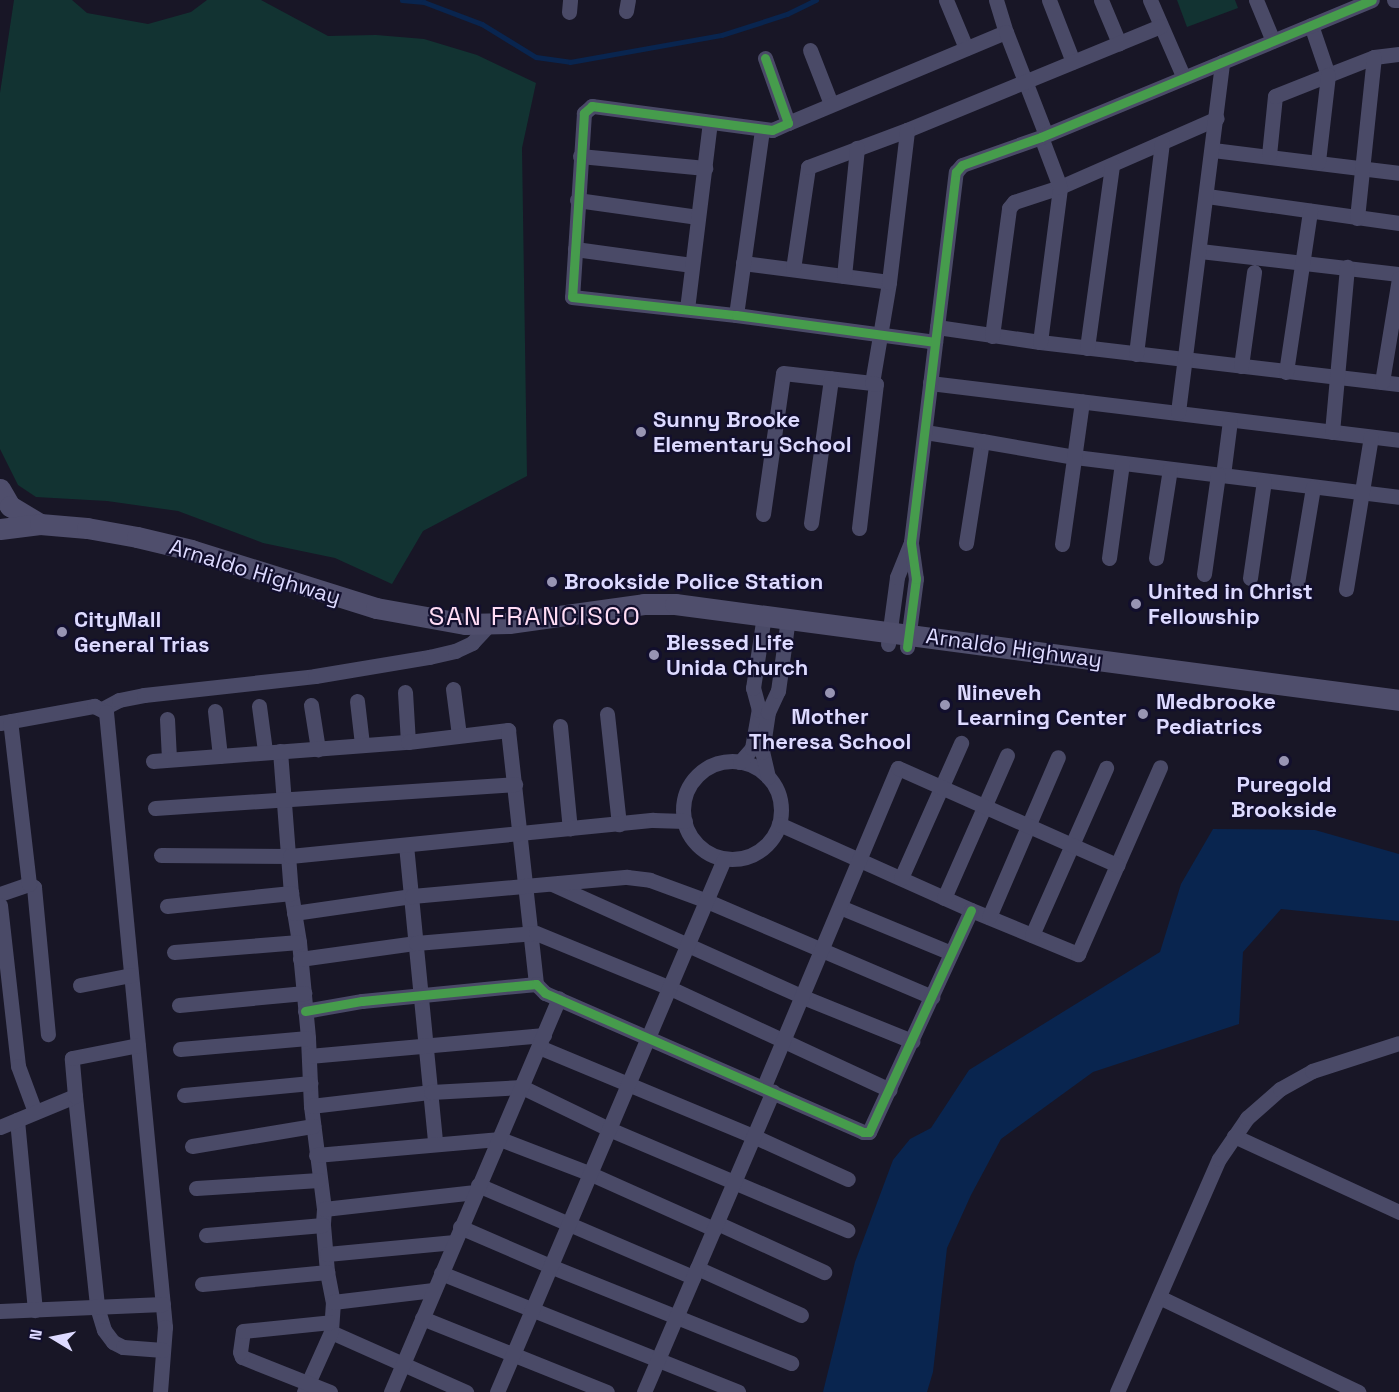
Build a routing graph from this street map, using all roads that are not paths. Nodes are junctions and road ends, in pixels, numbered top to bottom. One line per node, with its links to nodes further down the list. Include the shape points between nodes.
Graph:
1 (946, 0): 15 (street)
2 (996, 0): 12 (street)
3 (1049, 0): 20 (street)
4 (1101, 0): 14 (street)
5 (1150, 0): 11 (street)
6 (1256, 0): 13 (street)
7 (1372, 0): 10 (street)
8 (1394, 0): 9 (street)
9 (1399, 0)
10 (1311, 25): 13 (street); 22 (street)
11 (1161, 26): 14 (street); 23 (street)
12 (1006, 32): 15 (street); 24 (street)
13 (1273, 41): 21 (street)
14 (1119, 44): 20 (street)
15 (966, 48): 25 (street)
16 (810, 50): 25 (street)
17 (1399, 54): 18 (street)
18 (1374, 57): 22 (street); 40 (street)
19 (765, 58): 28 (street)
20 (1073, 62): 24 (street)
21 (1222, 62): 23 (street); 26 (street)
22 (1328, 75): 35 (street, via 1275,96); 37 (street)
23 (1183, 76): 31 (street)
24 (1025, 81): 30 (street); 31 (street)
25 (831, 104): 28 (street)
26 (1217, 118): 32 (street); 34 (street)
27 (710, 122): 29 (street); 36 (street, via 592,106 584,113); 39 (street)
28 (788, 123): 29 (street)
29 (762, 130): 52 (street)
30 (907, 130): 33 (street); 59 (street)
31 (1044, 136): 42 (street); 63 (street, via 962,165 956,172)
32 (1162, 143): 38 (street); 67 (street)
33 (857, 148): 55 (street, via 808,167); 57 (street)
34 (1213, 150): 35 (street); 43 (street)
35 (1269, 155): 37 (street)
36 (580, 156): 39 (street); 44 (street)
37 (1318, 162): 40 (street)
38 (1112, 165): 42 (street); 66 (street)
39 (705, 168): 46 (street)
40 (1362, 169): 41 (street); 47 (street)
41 (1399, 173)
42 (1060, 187): 64 (street, via 1014,202 1009,208); 65 (street)
43 (1207, 196): 45 (street); 50 (street)
44 (577, 200): 46 (street); 49 (street)
45 (1310, 211): 47 (street); 51 (street)
46 (698, 217): 53 (street)
47 (1357, 218): 48 (street)
48 (1399, 223)
49 (575, 249): 53 (street); 60 (street, via 572,297)
50 (1200, 251): 51 (street); 68 (street)
51 (1302, 262): 54 (street); 70 (street)
52 (743, 263): 55 (street); 61 (street)
53 (692, 265): 60 (street)
54 (1347, 267): 58 (street); 71 (street)
55 (793, 269): 57 (street)
56 (1254, 272): 69 (street)
57 (844, 276): 59 (street)
58 (1399, 276): 73 (street)
59 (888, 282): 62 (street)
60 (687, 309): 61 (street)
61 (736, 315): 62 (street)
62 (880, 334): 63 (street); 74 (street)
63 (936, 334): 64 (street); 75 (street)
64 (992, 336): 65 (street)
65 (1040, 342): 66 (street)
66 (1087, 348): 67 (street)
67 (1136, 354): 68 (street)
68 (1187, 360): 69 (street); 78 (street)
69 (1241, 366): 70 (street)
70 (1286, 372): 71 (street)
71 (1338, 376): 73 (street); 81 (street)
72 (831, 378): 74 (street); 94 (street, via 783,373); 95 (street)
73 (1382, 382): 76 (street)
74 (872, 383): 97 (street, via 876,384)
75 (930, 383): 77 (street); 80 (street)
76 (1399, 384)
77 (1082, 401): 78 (street); 85 (street)
78 (1178, 412): 79 (street)
79 (1230, 420): 81 (street); 88 (street)
80 (924, 432): 84 (street); 110 (street, via 911,542 916,579)
81 (1332, 432): 82 (street)
82 (1371, 437): 83 (street); 92 (street)
83 (1399, 440)
84 (982, 441): 85 (street); 99 (street)
85 (1074, 457): 86 (street); 100 (street)
86 (1122, 463): 87 (street); 101 (street)
87 (1170, 469): 88 (street); 102 (street)
88 (1220, 475): 89 (street); 103 (street)
89 (1264, 481): 90 (street); 104 (street)
90 (1313, 487): 92 (street); 105 (street)
91 (0, 489): 96 (main road, via 10,506)
92 (1361, 493): 93 (street); 106 (street)
93 (1399, 497)
94 (763, 514)
95 (811, 523)
96 (40, 524): 98 (main road, Arnaldo Highway); 108 (main road, Arnaldo Highway, via 87,528 191,550 376,608 433,620)
97 (859, 528)
98 (0, 529)
99 (966, 543)
100 (1062, 544)
101 (1109, 558)
102 (1156, 558)
103 (1204, 574)
104 (1250, 578)
105 (1298, 583)
106 (1346, 589)
107 (763, 621): 108 (main road, Arnaldo Highway, via 673,616); 109 (main road, Arnaldo Highway); 134 (street, via 753,688 759,710 752,748)
108 (500, 624): 117 (street, via 455,651 429,657 315,676 144,695 119,700)
109 (788, 624): 110 (main road, Arnaldo Highway); 137 (street, via 778,691 768,712 762,752)
110 (898, 639): 113 (main road, Arnaldo Highway)
111 (453, 689): 123 (street)
112 (405, 692): 124 (street)
113 (1399, 700)
114 (357, 701): 126 (street)
115 (311, 705): 127 (street)
116 (259, 706): 128 (street)
117 (102, 709): 121 (street, via 94,706); 180 (street, via 106,712)
118 (214, 711): 130 (street)
119 (607, 714): 144 (street)
120 (167, 719): 132 (street)
121 (5, 722): 158 (street)
122 (560, 726): 147 (street)
123 (459, 735): 124 (street); 138 (street, via 508,730)
124 (408, 742): 126 (street)
125 (961, 743): 139 (street)
126 (362, 744): 127 (street)
127 (318, 749): 128 (street)
128 (272, 751): 130 (street); 140 (street)
129 (1007, 755): 141 (street)
130 (220, 756): 132 (street)
131 (1058, 757): 146 (street)
132 (169, 759): 133 (street)
133 (153, 761)
134 (740, 762): 137 (street); 143 (street, via 717,764 697,777 688,790)
135 (1160, 767): 155 (street)
136 (1106, 768): 149 (street)
137 (768, 777): 145 (street, via 780,799)
138 (514, 784): 140 (street); 148 (street)
139 (941, 787): 141 (street); 154 (street, via 898,768); 156 (street)
140 (283, 800): 142 (street); 152 (street)
141 (985, 807): 146 (street); 163 (street)
142 (155, 808)
143 (685, 821): 144 (street); 153 (street, via 695,842)
144 (619, 824): 147 (street)
145 (779, 824): 153 (street, via 764,848 745,857); 154 (street)
146 (1030, 825): 149 (street); 170 (street)
147 (570, 829): 148 (street)
148 (519, 834): 150 (street); 159 (street)
149 (1073, 844): 155 (street); 172 (street)
150 (406, 845): 152 (street); 162 (street)
151 (161, 855): 152 (street)
152 (290, 856): 160 (street)
153 (724, 859): 164 (street)
154 (860, 860): 156 (street); 167 (street)
155 (1117, 865): 172 (street, via 1078,954)
156 (901, 878): 163 (street)
157 (550, 883): 159 (street); 164 (street, via 627,876 650,880); 175 (street)
158 (29, 884): 161 (street); 191 (street, via 34,887)
159 (524, 886): 162 (street); 171 (street)
160 (291, 893): 166 (street); 169 (street)
161 (0, 894)
162 (412, 896): 169 (street); 174 (street)
163 (944, 898): 168 (street)
164 (707, 901): 175 (street); 176 (street)
165 (0, 905): 211 (street, via 18,1066)
166 (167, 906)
167 (840, 908): 176 (street); 178 (street)
168 (971, 910): 170 (street); 178 (street)
169 (294, 912): 173 (street)
170 (989, 917): 172 (street)
171 (531, 932): 174 (street); 181 (street); 183 (street)
172 (1032, 935)
173 (299, 942): 177 (street); 179 (street)
174 (416, 943): 179 (street); 185 (street)
175 (688, 946): 183 (street); 186 (street)
176 (822, 951): 186 (street); 187 (street)
177 (174, 952)
178 (951, 952): 187 (street)
179 (300, 959): 184 (street)
180 (131, 975): 182 (street); 198 (street)
181 (536, 984): 185 (street); 188 (street, via 545,993)
182 (81, 985)
183 (669, 988): 192 (street); 196 (street)
184 (304, 993): 189 (street); 190 (street)
185 (421, 995): 190 (street, via 362,1000); 199 (street)
186 (803, 997): 195 (street); 196 (street)
187 (932, 997): 195 (street)
188 (559, 998): 192 (street); 194 (street)
189 (179, 1005)
190 (305, 1011): 193 (street)
191 (48, 1034)
192 (649, 1036): 203 (street); 205 (street)
193 (308, 1038): 200 (street); 201 (street)
194 (542, 1041): 199 (street); 203 (street); 204 (street)
195 (912, 1041): 206 (street)
196 (784, 1042): 205 (street); 206 (street)
197 (1399, 1043): 217 (street, via 1296,1079 1269,1098)
198 (138, 1045): 209 (street, via 72,1058); 247 (street)
199 (426, 1045): 201 (street); 207 (street)
200 (180, 1049)
201 (309, 1056): 202 (street)
202 (310, 1083): 208 (street); 210 (street)
203 (629, 1084): 215 (street); 216 (street)
204 (522, 1087): 207 (street); 215 (street); 218 (street)
205 (769, 1089): 206 (street, via 863,1132 872,1129); 216 (street)
206 (890, 1090)
207 (431, 1092): 210 (street); 219 (street)
208 (184, 1095)
209 (75, 1096): 211 (street); 248 (street)
210 (311, 1106): 213 (street)
211 (35, 1112): 212 (street)
212 (17, 1120): 214 (street); 250 (street)
213 (313, 1126): 220 (street); 221 (street)
214 (0, 1127)
215 (609, 1129): 222 (street); 225 (street)
216 (753, 1136): 223 (street); 225 (street)
217 (1233, 1136): 229 (street); 245 (street, via 1219,1159)
218 (500, 1139): 219 (street); 222 (street); 227 (street)
219 (435, 1143): 221 (street)
220 (192, 1146)
221 (316, 1155): 224 (street)
222 (591, 1174): 230 (street); 232 (street)
223 (848, 1179)
224 (319, 1180): 226 (street); 228 (street)
225 (734, 1182): 232 (street); 234 (street)
226 (196, 1188)
227 (477, 1188): 228 (street); 230 (street); 233 (street)
228 (324, 1209): 231 (street)
229 (1399, 1212)
230 (570, 1224): 238 (street); 242 (street)
231 (323, 1225): 235 (street); 237 (street)
232 (716, 1226): 240 (street); 242 (street)
233 (460, 1227): 236 (street); 238 (street)
234 (847, 1230)
235 (206, 1235)
236 (454, 1242): 237 (street); 241 (street)
237 (327, 1254): 239 (street)
238 (550, 1266): 249 (street); 252 (street)
239 (327, 1272): 243 (street); 246 (street)
240 (824, 1272)
241 (441, 1273): 244 (street); 249 (street)
242 (695, 1273): 252 (street); 253 (street)
243 (202, 1284)
244 (433, 1290): 246 (street); 254 (street)
245 (1159, 1297): 270 (street); 271 (street)
246 (333, 1302): 255 (street)
247 (163, 1304): 248 (street); 256 (street)
248 (97, 1307): 250 (street); 256 (street, via 104,1330 113,1342 123,1347)
249 (532, 1309): 257 (street); 258 (street)
250 (35, 1310): 251 (street)
251 (0, 1311)
252 (676, 1315): 258 (street); 259 (street)
253 (801, 1315)
254 (422, 1318): 257 (street); 260 (street)
255 (331, 1327): 260 (street); 261 (street); 261 (street, via 242,1332 242,1357)
256 (163, 1350): 262 (street)
257 (513, 1354): 266 (street); 267 (street)
258 (657, 1360): 268 (street); 269 (street)
259 (791, 1363)
260 (402, 1365): 264 (street); 265 (street)
261 (306, 1387): 263 (street)
262 (160, 1392)
263 (330, 1392)
264 (391, 1392)
265 (466, 1392)
266 (496, 1392)
267 (607, 1392)
268 (644, 1392)
269 (738, 1392)
270 (1117, 1392)
271 (1358, 1392)

